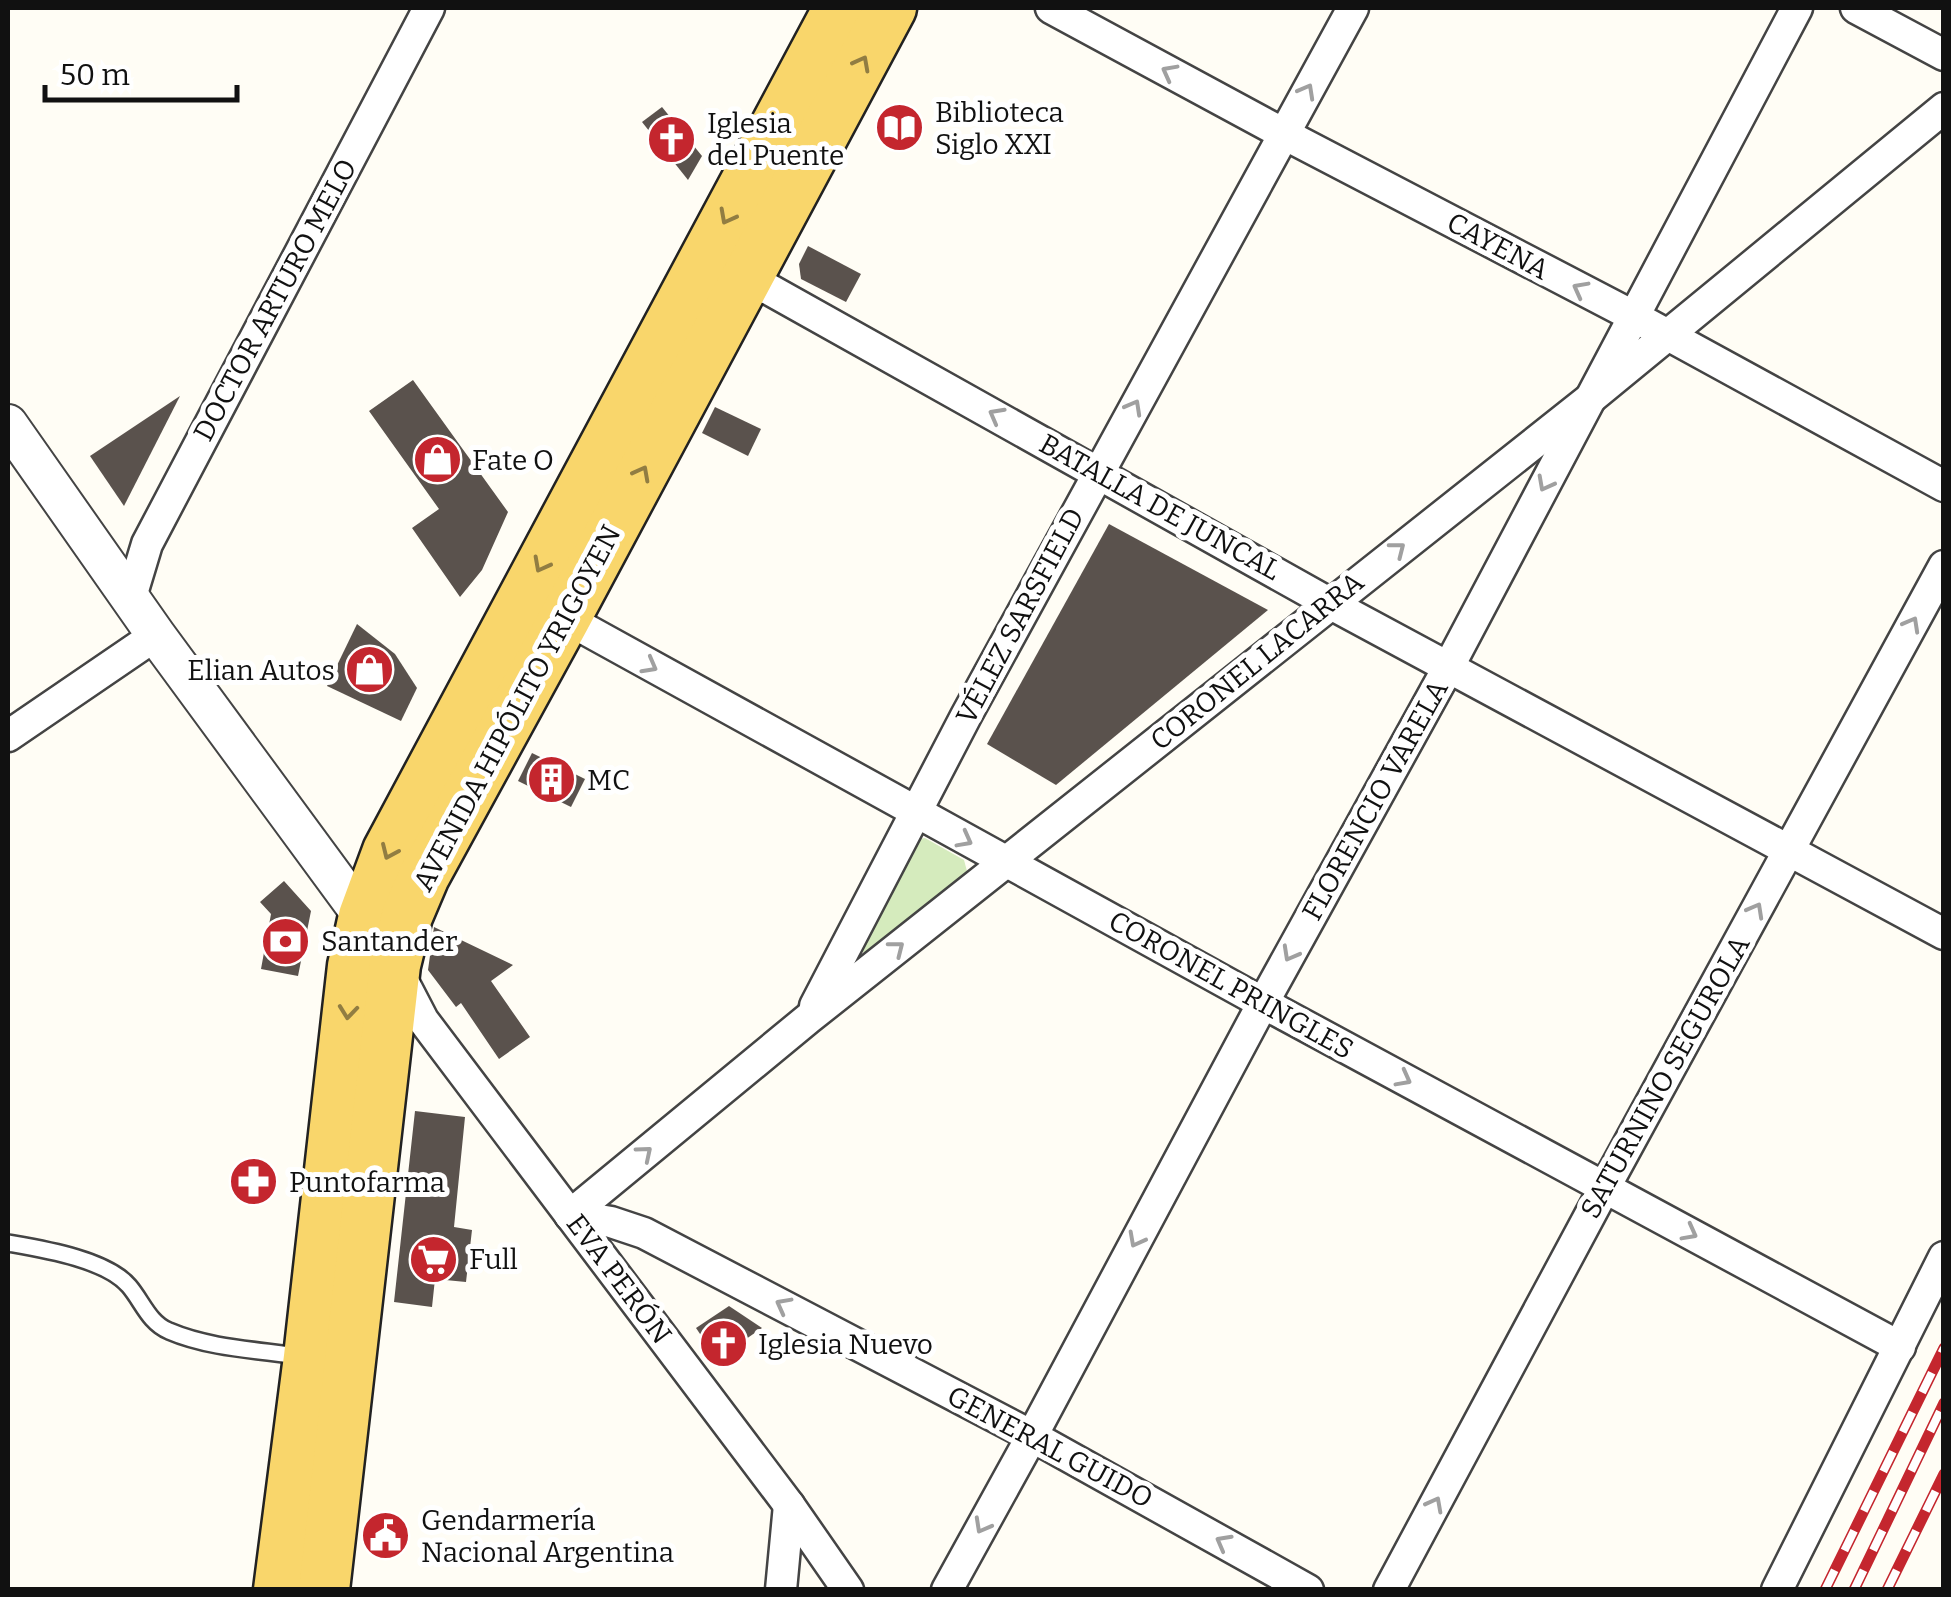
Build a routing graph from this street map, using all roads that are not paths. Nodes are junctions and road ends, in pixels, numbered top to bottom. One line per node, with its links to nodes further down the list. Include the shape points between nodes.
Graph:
1 (429, 8): 19 (street, DOCTOR ARTURO MELO, via 147,544)
2 (839, 8): 28 (main road, AVENIDA HIPÓLITO YRIGOYEN, one-way to 28, via 388,850)
3 (891, 8): 11 (main road, AVENIDA HIPÓLITO YRIGOYEN, one-way to 3)
4 (1051, 8): 10 (street, CAYENA, one-way to 4)
5 (1353, 8): 10 (street, VÉLEZ SARSFIELD, one-way to 5)
6 (1797, 8): 12 (street, FLORENCIO VARELA)
7 (1856, 8): 8 (street)
8 (1944, 55)
9 (1944, 108): 13 (street, CORONEL LACARRA)
10 (1284, 134): 12 (street, CAYENA, one-way to 10); 16 (street, VÉLEZ SARSFIELD, one-way to 10)
11 (748, 277): 16 (street, BATALLA DE JUNCAL, one-way to 11); 21 (main road, AVENIDA HIPÓLITO YRIGOYEN, one-way to 11)
12 (1634, 317): 13 (street, CAYENA); 14 (street, FLORENCIO VARELA)
13 (1666, 335): 14 (street, CORONEL LACARRA); 17 (street, CAYENA)
14 (1591, 398): 20 (street, CORONEL LACARRA, one-way to 14); 23 (street, FLORENCIO VARELA, one-way to 23)
15 (8, 424): 19 (street)
16 (1098, 472): 20 (street, BATALLA DE JUNCAL); 25 (street, VÉLEZ SARSFIELD)
17 (1944, 486)
18 (1944, 566): 26 (street, SATURNINO SEGUROLA, one-way to 18)
19 (131, 597): 22 (street)
20 (1330, 603): 23 (street, BATALLA DE JUNCAL); 27 (street, CORONEL LACARRA)
21 (564, 618): 25 (street, CORONEL PRINGLES, one-way to 25); 30 (main road, AVENIDA HIPÓLITO YRIGOYEN, via 424,876)
22 (156, 635): 24 (street); 28 (street)
23 (1448, 668): 26 (street, BATALLA DE JUNCAL); 31 (street, FLORENCIO VARELA, one-way to 31)
24 (8, 736)
25 (916, 814): 27 (street, CORONEL PRINGLES, one-way to 27); 32 (street, VÉLEZ SARSFIELD)
26 (1788, 851): 29 (street, BATALLA DE JUNCAL); 33 (street, SATURNINO SEGUROLA, one-way to 26)
27 (1006, 862): 31 (street, CORONEL PRINGLES); 32 (street, CORONEL LACARRA, one-way to 27)
28 (364, 916): 30 (street); 38 (main road, AVENIDA HIPÓLITO YRIGOYEN, one-way to 38)
29 (1944, 934)
30 (394, 965): 34 (street, EVA PERÓN, via 424,1020); 42 (main road, AVENIDA HIPÓLITO YRIGOYEN)
31 (1263, 1003): 33 (street, CORONEL PRINGLES, one-way to 33); 39 (street, FLORENCIO VARELA, one-way to 39)
32 (808, 1018): 34 (street, CORONEL LACARRA, one-way to 32)
33 (1604, 1187): 37 (street, CORONEL PRINGLES, one-way to 37); 47 (street, SATURNINO SEGUROLA, one-way to 33)
34 (570, 1215): 39 (street, GENERAL GUIDO, one-way to 34, via 644,1232); 40 (street, EVA PERÓN)
35 (8, 1244): 38 (lane, via 103,1268 127,1283 166,1330)
36 (1944, 1257): 37 (street)
37 (1900, 1347): 48 (street)
38 (309, 1357): 41 (main road, AVENIDA HIPÓLITO YRIGOYEN)
39 (1032, 1436): 45 (street, FLORENCIO VARELA, one-way to 45); 46 (street, GENERAL GUIDO, one-way to 39)
40 (789, 1505): 43 (street); 44 (street, EVA PERÓN)
41 (279, 1590)
42 (324, 1590)
43 (781, 1590)
44 (848, 1590)
45 (947, 1590)
46 (1308, 1590)
47 (1389, 1590)
48 (1777, 1590)

